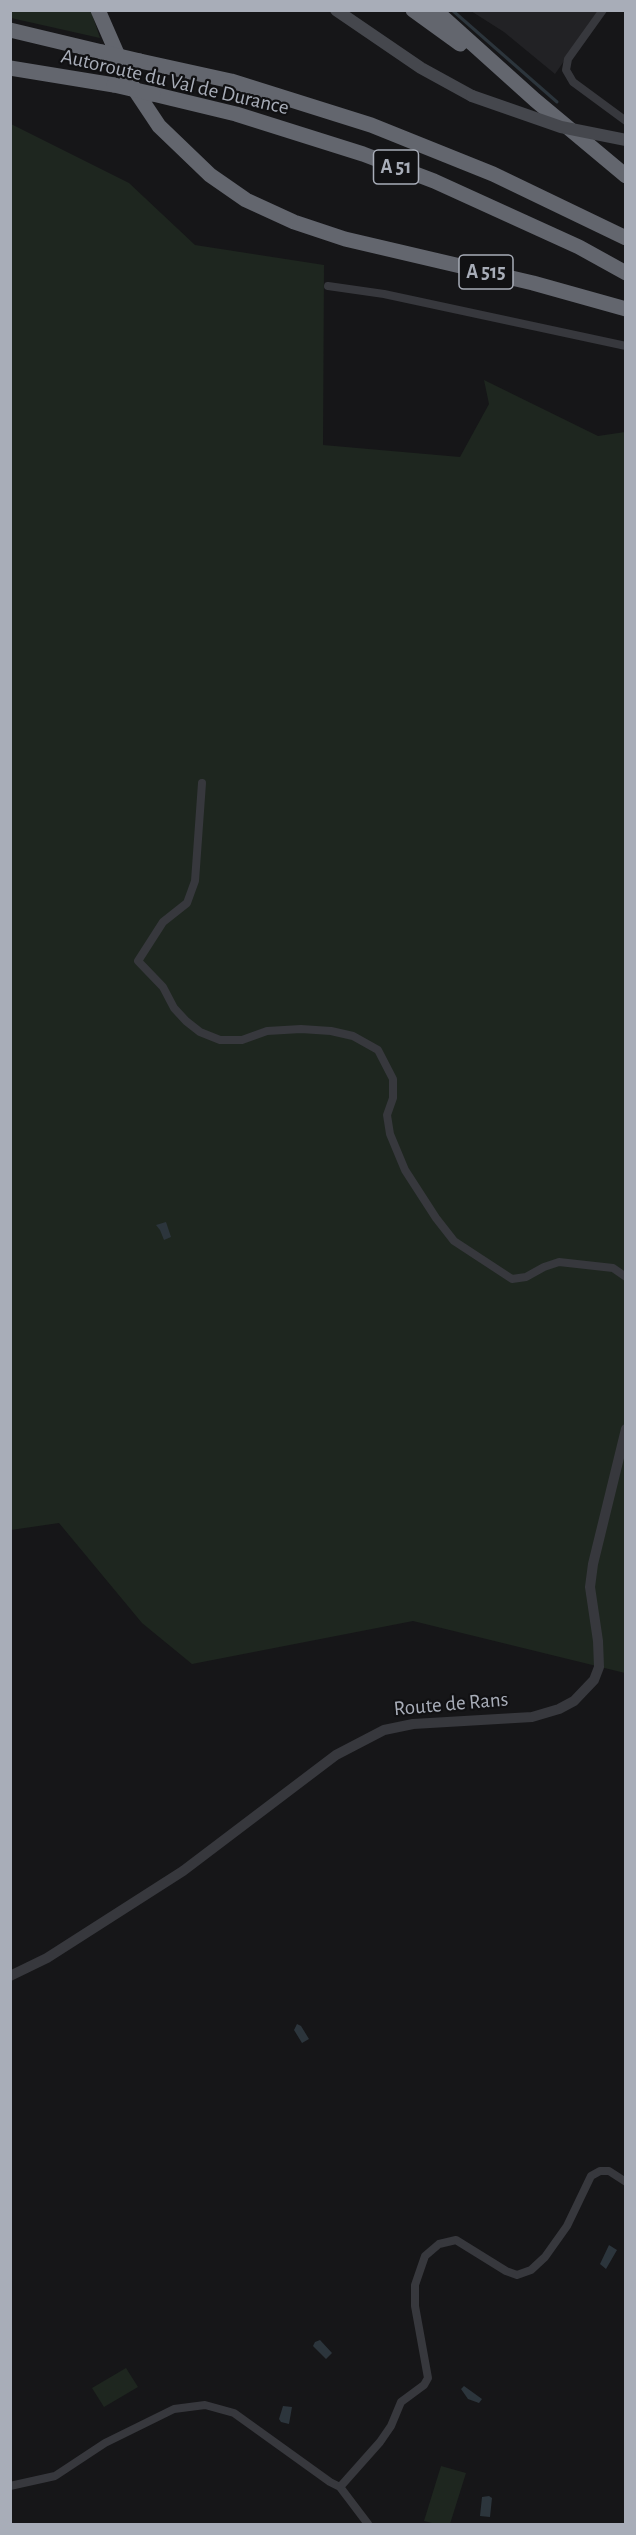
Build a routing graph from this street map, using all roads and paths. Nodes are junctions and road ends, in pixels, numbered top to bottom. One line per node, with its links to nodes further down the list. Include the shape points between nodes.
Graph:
1 (99, 10): 11 (highway)
2 (107, 10): 11 (highway, A 515)
3 (336, 10): 14 (main road, bridge, via 421,68 472,96 561,127)
4 (413, 10): 12 (highway)
5 (435, 10): 12 (highway)
6 (603, 10): 13 (street, via 568,59 566,70 573,82)
7 (10, 30): 9 (highway)
8 (10, 39): 9 (highway, Autoroute du Val de Durance / A 51)
9 (102, 52): 16 (highway, Autoroute du Val de Durance / A 51, bridge, via 231,81 371,125 493,174)
10 (10, 68): 17 (highway, Autoroute du Val de Durance / A 51, bridge, via 114,85 236,114 363,154 434,181 579,247)
11 (123, 68): 19 (highway, A 515, via 148,112 179,148 227,188 269,212 345,239)
12 (535, 100): 15 (highway)
13 (626, 121)
14 (626, 140)
15 (626, 176)
16 (626, 238)
17 (626, 273)
18 (328, 286): 20 (street, via 393,296)
19 (626, 309)
20 (626, 346)
21 (202, 783): 22 (street, via 195,881 187,903 163,922 138,961 163,987 174,1008 200,1032 220,1040 301,1029 353,1036 378,1050 393,1079 393,1098 387,1116 397,1152 454,1241 512,1279 559,1262 613,1268)
22 (626, 1277)
23 (626, 1430): 24 (street, Route de Rans, via 592,1564 590,1587 599,1667 594,1680 574,1701 532,1717 413,1724 384,1730 336,1755 183,1871 47,1958)
24 (10, 1976)
25 (626, 2182): 27 (street, via 609,2171 591,2176 567,2226 531,2270 517,2275 506,2271 456,2240 439,2244 425,2256 415,2285 415,2306 428,2378 401,2402 380,2442)
26 (10, 2486): 27 (street, via 55,2476 105,2443 174,2409 205,2405 234,2413)
27 (340, 2487): 28 (street)
28 (368, 2524)

